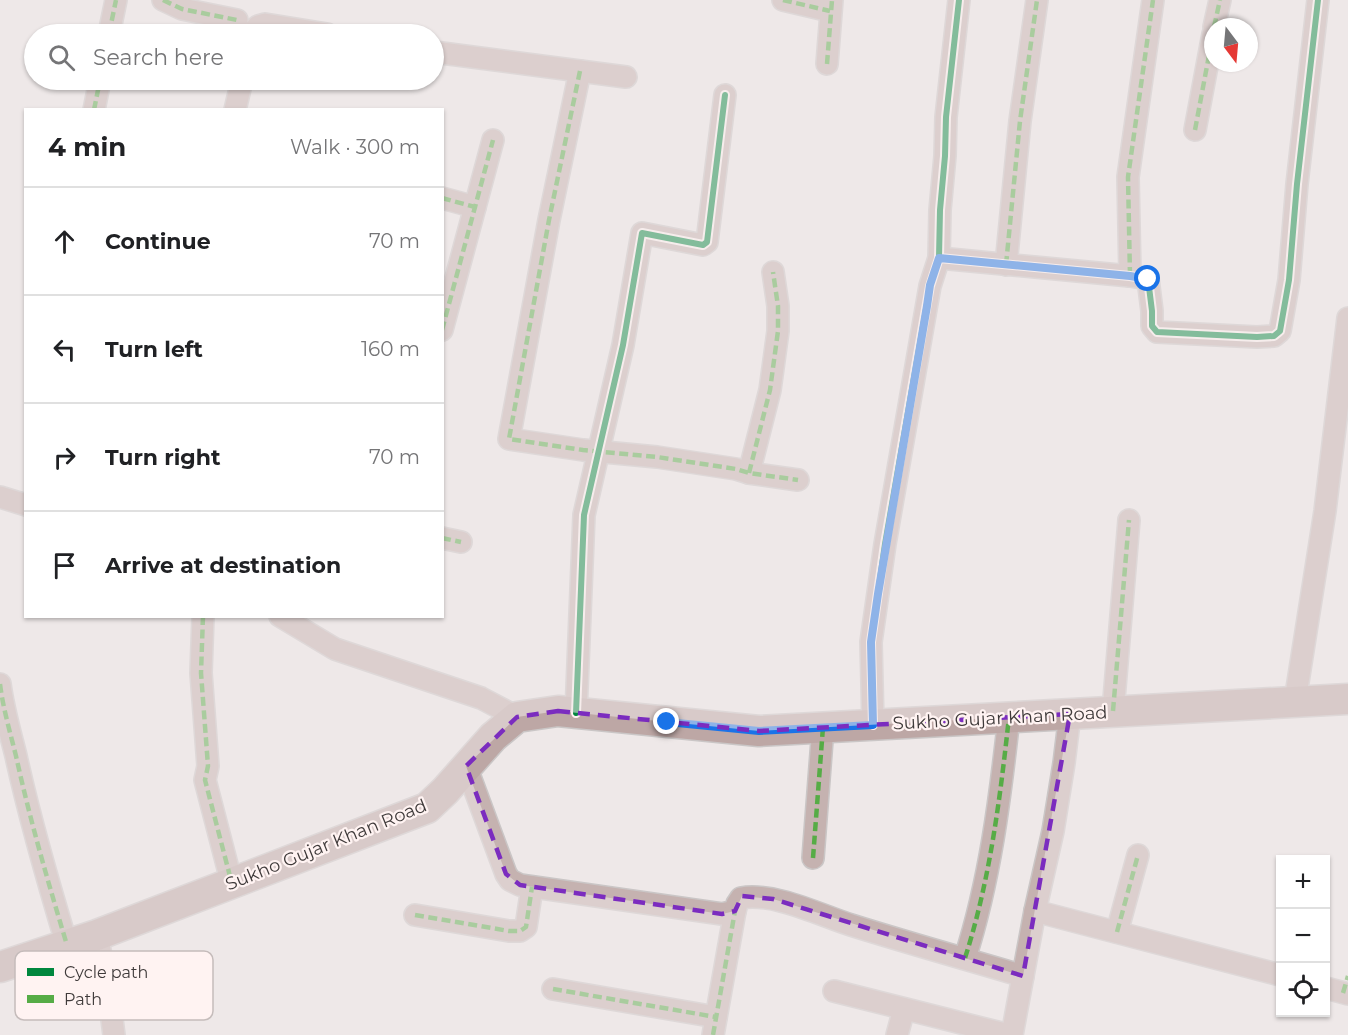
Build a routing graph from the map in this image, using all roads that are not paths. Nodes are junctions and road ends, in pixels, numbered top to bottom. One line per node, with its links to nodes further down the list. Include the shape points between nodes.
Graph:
1 (116, 0): 11 (street)
2 (783, 0): 9 (street)
3 (959, 0): 27 (street, via 946,117)
4 (1037, 0): 28 (street)
5 (1154, 0): 30 (street, via 1128,177)
6 (1220, 0): 10 (street)
7 (1318, 0): 30 (street, via 1289,280 1280,331 1274,336 1257,337 1157,332 1152,326 1148,279)
8 (177, 3): 12 (street)
9 (831, 5): 14 (street)
10 (1216, 18)
11 (111, 24)
12 (236, 24)
13 (444, 53): 15 (street)
14 (826, 64)
15 (580, 71): 17 (street); 33 (street, via 510,439)
16 (1206, 72): 23 (street)
17 (626, 77)
18 (98, 90): 21 (street)
19 (240, 90): 22 (street)
20 (725, 95): 33 (street, via 707,242 704,245 642,233)
21 (94, 108)
22 (235, 108)
23 (1195, 130)
24 (493, 140): 26 (street)
25 (444, 199): 26 (street)
26 (476, 207): 31 (street)
27 (939, 258): 28 (street); 49 (street, via 930,285 871,642)
28 (1006, 265): 30 (street)
29 (773, 272): 34 (street, via 778,331 770,390)
30 (1130, 276)
31 (446, 306)
32 (1348, 318): 43 (street, via 1325,510)
33 (599, 452): 34 (street, via 657,457); 45 (street, via 584,515)
34 (749, 473): 35 (street)
35 (798, 480)
36 (0, 497): 37 (street)
37 (24, 504)
38 (1129, 520): 44 (street)
39 (203, 618): 54 (street, via 201,673 208,766 205,780)
40 (283, 618): 47 (street, via 335,649 481,698)
41 (0, 684): 61 (street, via 33,831)
42 (1348, 699): 43 (main road, Sukho Gujar Khan Road)
43 (1295, 701): 44 (main road, Sukho Gujar Khan Road)
44 (1113, 711): 46 (main road, Sukho Gujar Khan Road)
45 (576, 713): 47 (main road, Sukho Gujar Khan Road, via 558,711); 50 (main road, Sukho Gujar Khan Road, via 759,731)
46 (1070, 714): 48 (main road, Sukho Gujar Khan Road); 57 (street, via 1053,831)
47 (517, 717): 51 (main road, Sukho Gujar Khan Road)
48 (1009, 717): 49 (main road, Sukho Gujar Khan Road); 64 (street, via 988,872)
49 (873, 725): 50 (main road, Sukho Gujar Khan Road)
50 (824, 727): 53 (street)
51 (466, 766): 54 (main road, Sukho Gujar Khan Road, via 427,808); 55 (street, via 506,874 520,885)
52 (1138, 855): 59 (street)
53 (813, 858)
54 (232, 884): 60 (main road, Sukho Gujar Khan Road)
55 (532, 887): 56 (street, via 722,914); 58 (street, via 526,927 520,931)
56 (735, 911): 64 (street, via 741,898 773,899); 73 (street)
57 (1035, 911): 59 (street); 68 (street)
58 (415, 915)
59 (1117, 932): 67 (street)
60 (97, 935): 61 (main road, Sukho Gujar Khan Road); 63 (street)
61 (67, 945): 62 (main road, Sukho Gujar Khan Road)
62 (49, 951)
63 (100, 951)
64 (964, 958): 68 (street)
65 (15, 962): 66 (main road, Sukho Gujar Khan Road)
66 (0, 967)
67 (1276, 974)
68 (1023, 976): 76 (street)
69 (553, 989): 73 (street)
70 (834, 991): 71 (street)
71 (904, 1009): 75 (street); 76 (street)
72 (112, 1020): 74 (street)
73 (714, 1026)
74 (114, 1035)
75 (897, 1035)
76 (1011, 1035)

